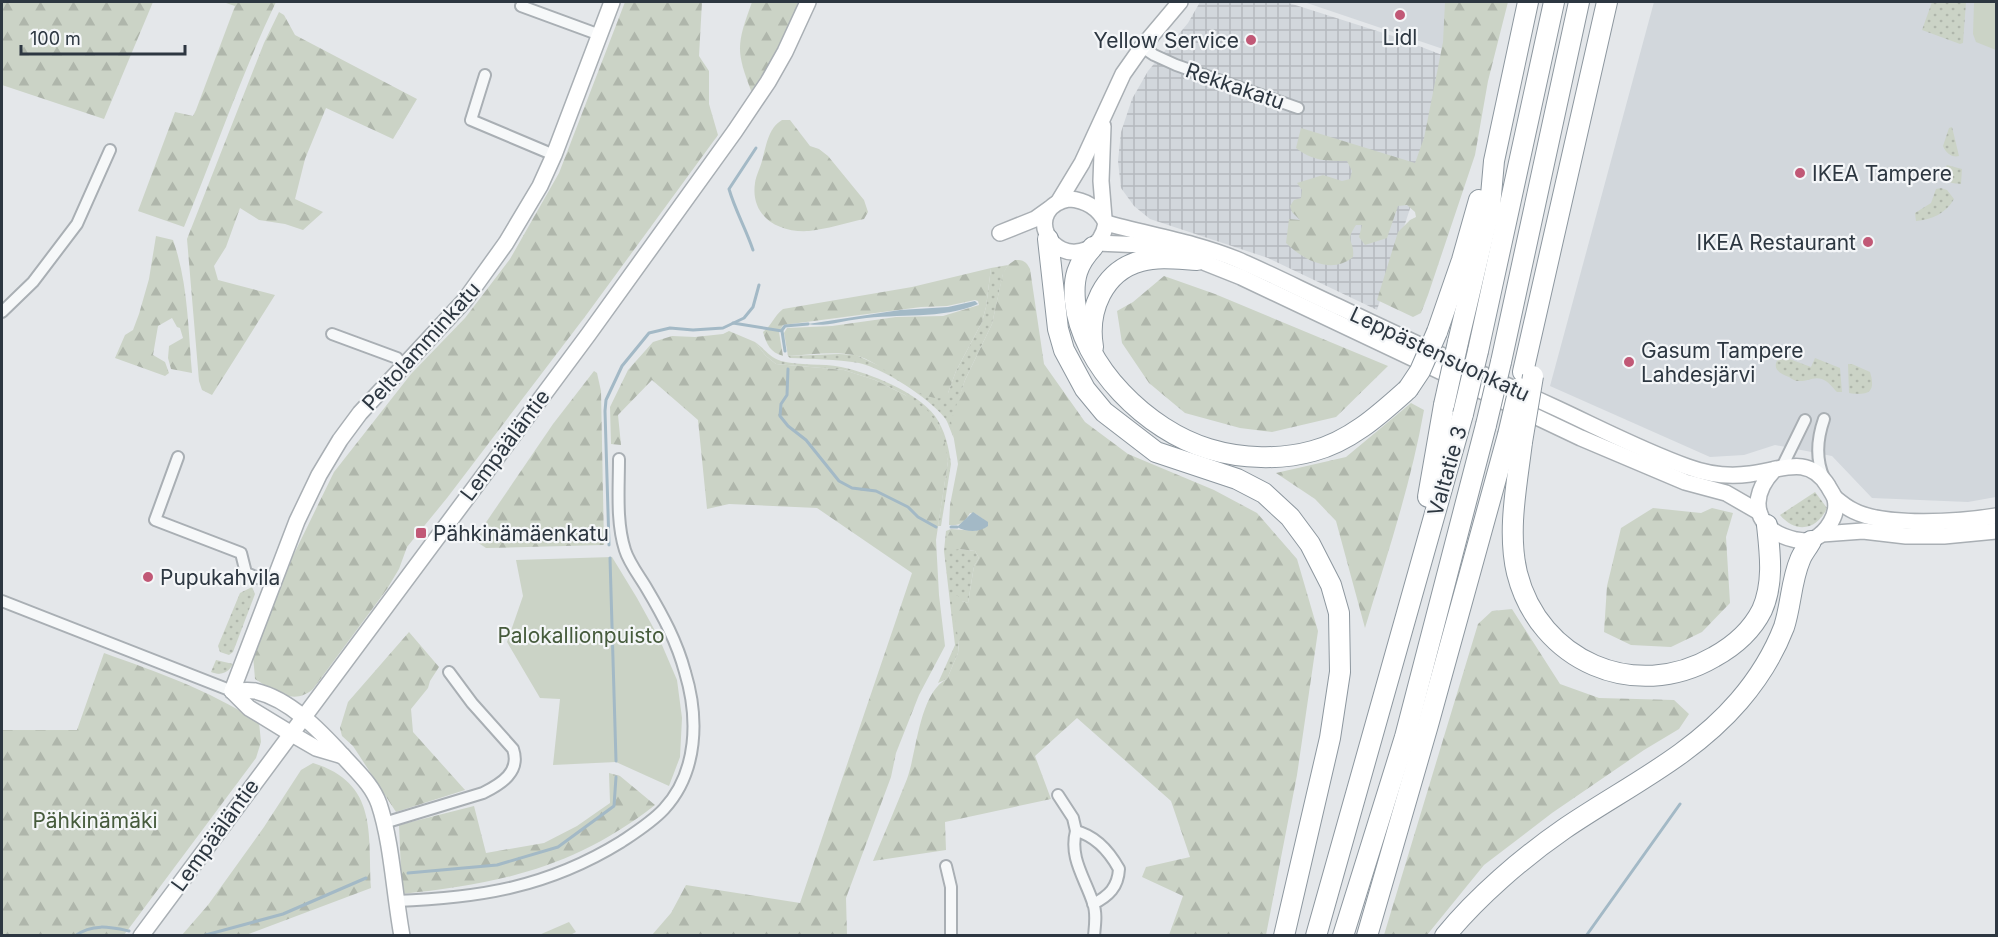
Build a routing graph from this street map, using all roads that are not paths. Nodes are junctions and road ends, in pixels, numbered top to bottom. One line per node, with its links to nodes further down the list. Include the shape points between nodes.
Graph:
1 (612, 2): 9 (main road, Peltolamminkatu)
2 (808, 2): 43 (main road, Lempääläntie, via 785,52 735,131)
3 (1180, 2): 10 (main road)
4 (1528, 2): 16 (highway)
5 (1554, 2): 39 (highway, Valtatie 3, bridge, via 1463,414)
6 (1580, 2): 58 (highway, Valtatie 3, bridge, via 1486,425 1405,737)
7 (1607, 2): 28 (highway, bridge, via 1542,294)
8 (521, 6): 9 (street)
9 (600, 35): 15 (main road, Peltolamminkatu)
10 (1142, 47): 12 (street, Rekkakatu, via 1176,65); 13 (main road, via 1123,74)
11 (485, 75): 15 (street, via 471,120)
12 (1298, 108)
13 (1103, 117): 17 (main road, via 1082,162); 18 (main road, via 1101,181)
14 (110, 150): 22 (street, via 78,224 33,282)
15 (554, 155): 25 (main road, Peltolamminkatu, via 522,218 484,275)
16 (1494, 161): 24 (highway, bridge, via 1437,332 1420,371 1408,389 1381,414 1335,444 1288,456 1238,455 1209,449 1149,417 1123,395); 39 (highway, bridge, via 1490,207 1444,405)
17 (1054, 205): 18 (main road, via 1080,200); 19 (main road, via 1046,214); 19 (main road, via 1035,219 1000,233)
18 (1105, 221): 20 (main road, via 1105,232); 31 (main road, Leppästensuonkatu, via 1235,259 1691,469 1727,476)
19 (1047, 238): 20 (main road, via 1073,253); 56 (highway, via 1058,329 1084,389 1104,412 1156,452 1238,480 1264,494 1290,517 1310,544 1331,585 1339,613 1340,672 1330,738)
20 (1095, 245): 21 (main road, Leppästensuonkatu, via 1143,245 1173,250); 24 (highway, via 1076,270 1074,286 1080,329)
21 (1197, 260): 24 (highway, via 1141,261 1111,278 1095,307); 35 (main road, Leppästensuonkatu, via 1581,438 1685,482 1726,493)
22 (2, 312)
23 (332, 334): 25 (street, via 397,358)
24 (1095, 359)
25 (404, 366): 38 (main road, Peltolamminkatu, via 360,413 330,455 306,499)
26 (1824, 418): 32 (street, via 1817,445)
27 (1805, 420): 31 (street)
28 (1515, 438): 35 (highway, via 1513,526 1521,585 1535,616 1561,645 1614,674 1651,676 1686,670 1717,656 1744,635 1766,597 1770,569); 59 (highway)
29 (178, 457): 38 (street, via 155,520 241,554 246,573)
30 (619, 459): 50 (street, via 625,552 671,633 686,674 693,719 687,774 664,809 650,822 578,866 550,878 488,893 445,900)
31 (1779, 468): 32 (main road, via 1805,467); 35 (main road, via 1760,488 1758,500)
32 (1825, 481): 33 (main road)
33 (1835, 498): 34 (main road, via 1854,511 1899,520 1950,521); 37 (main road, via 1832,520)
34 (1996, 516)
35 (1763, 518): 37 (main road, via 1776,533 1788,538)
36 (1996, 531): 37 (main road, via 1906,536 1863,531)
37 (1817, 537): 60 (highway, via 1800,560 1784,627 1758,675 1725,716 1689,749 1554,837 1493,888)
38 (273, 584): 42 (main road, Peltolamminkatu)
39 (1413, 589): 57 (highway, Valtatie 3)
40 (2, 601): 42 (street)
41 (449, 672): 47 (street, via 513,749 515,766 497,786 483,793)
42 (232, 691): 43 (main road, via 255,691); 44 (main road, via 249,708)
43 (303, 716): 44 (main road, Lempääläntie); 45 (main road)
44 (291, 733): 45 (main road); 52 (main road, Lempääläntie)
45 (343, 756): 47 (main road, via 371,788)
46 (1058, 795): 48 (street, via 1073,818)
47 (384, 823): 50 (main road)
48 (1076, 831): 51 (street, via 1075,858); 51 (street, via 1098,841 1119,869 1113,890)
49 (946, 866): 54 (street, via 951,887)
50 (396, 901): 53 (main road)
51 (1094, 904): 55 (street)
52 (141, 936)
53 (402, 936)
54 (951, 936)
55 (1094, 936)
56 (1284, 936)
57 (1316, 936)
58 (1343, 936)
59 (1367, 936)
60 (1445, 936)

